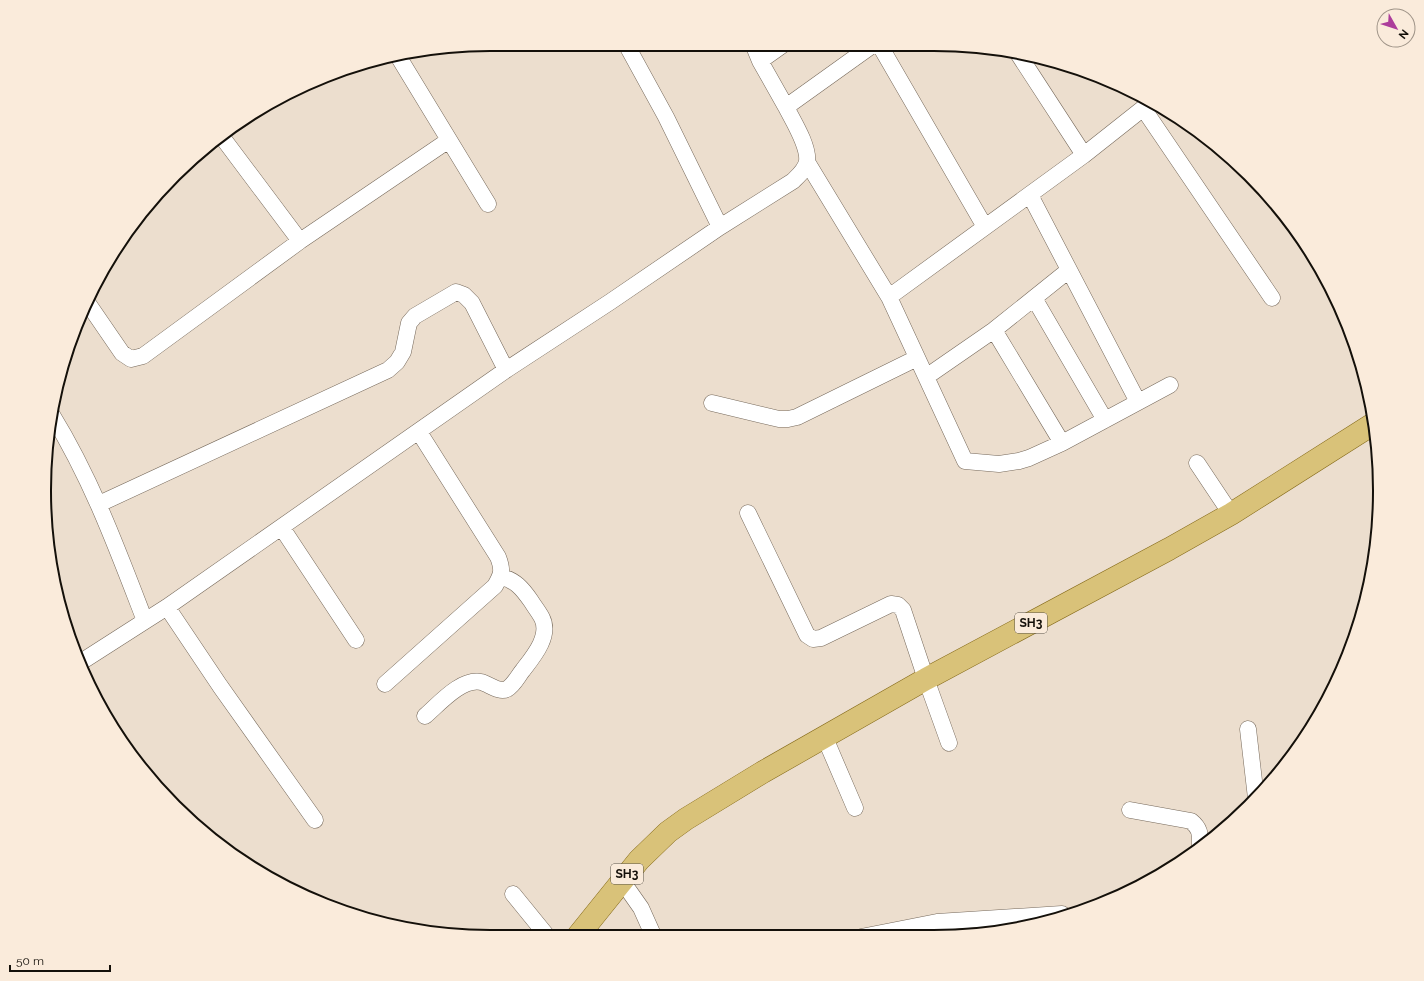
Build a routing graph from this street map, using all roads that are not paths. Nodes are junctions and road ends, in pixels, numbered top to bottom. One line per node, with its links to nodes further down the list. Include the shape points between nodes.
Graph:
1 (630, 51): 18 (street, via 666,117)
2 (755, 51): 8 (street)
3 (774, 51): 8 (street)
4 (864, 51): 10 (street)
5 (883, 51): 19 (street)
6 (401, 60): 12 (street)
7 (1022, 60): 14 (street)
8 (760, 61): 10 (street)
9 (1146, 106): 14 (street)
10 (786, 107): 15 (street, via 805,146)
11 (1149, 108): 24 (street)
12 (449, 140): 17 (street); 20 (street)
13 (224, 141): 20 (street)
14 (1084, 155): 16 (street)
15 (807, 162): 18 (street, via 801,174 792,181); 22 (street)
16 (1030, 195): 19 (street); 21 (street)
17 (488, 204)
18 (720, 227): 28 (street)
19 (985, 227): 22 (street)
20 (300, 241): 25 (street, via 137,358 131,359 122,353)
21 (1069, 270): 23 (street); 31 (street)
22 (889, 297): 27 (street)
23 (1034, 298): 26 (street); 33 (street)
24 (1272, 298)
25 (91, 307)
26 (994, 330): 29 (street); 37 (street)
27 (917, 358): 29 (street); 32 (street, via 797,417 788,419)
28 (506, 370): 36 (street); 39 (street, via 472,303 464,295 456,292 415,316 409,323 403,352 388,370)
29 (926, 377): 37 (street, via 965,461 999,464 1019,461)
30 (1170, 385): 31 (street)
31 (1138, 402): 33 (street)
32 (712, 403)
33 (1104, 420): 37 (street)
34 (57, 422): 39 (street)
35 (1368, 428): 41 (main road, SH3)
36 (418, 432): 42 (street); 43 (street, via 498,557 502,568)
37 (1062, 443)
38 (1197, 463): 41 (street)
39 (99, 504): 45 (street)
40 (748, 512): 48 (street, via 807,635 813,639 821,638 891,604 898,605 903,610)
41 (1231, 514): 48 (main road, SH3)
42 (282, 528): 44 (street); 46 (street)
43 (500, 577): 49 (street, via 495,586); 50 (street, via 520,586 543,619 545,628 542,641 506,689 471,682 452,692)
44 (167, 608): 45 (street); 57 (street)
45 (145, 621): 47 (street)
46 (356, 640)
47 (84, 660)
48 (926, 679): 52 (main road, SH3); 53 (street)
49 (385, 684)
50 (425, 716)
51 (1248, 728): 54 (street)
52 (824, 738): 55 (street); 59 (main road, SH3, via 686,819 652,847)
53 (950, 743)
54 (1255, 789)
55 (855, 808)
56 (1130, 810): 58 (street, via 1190,821 1196,825)
57 (315, 820)
58 (1200, 840)
59 (622, 881): 64 (main road, SH3); 65 (street, via 641,908)
60 (513, 894): 63 (street)
61 (1034, 918): 62 (street)
62 (996, 924): 66 (street, via 937,922)
63 (542, 930)
64 (583, 930)
65 (651, 930)
66 (896, 930)

